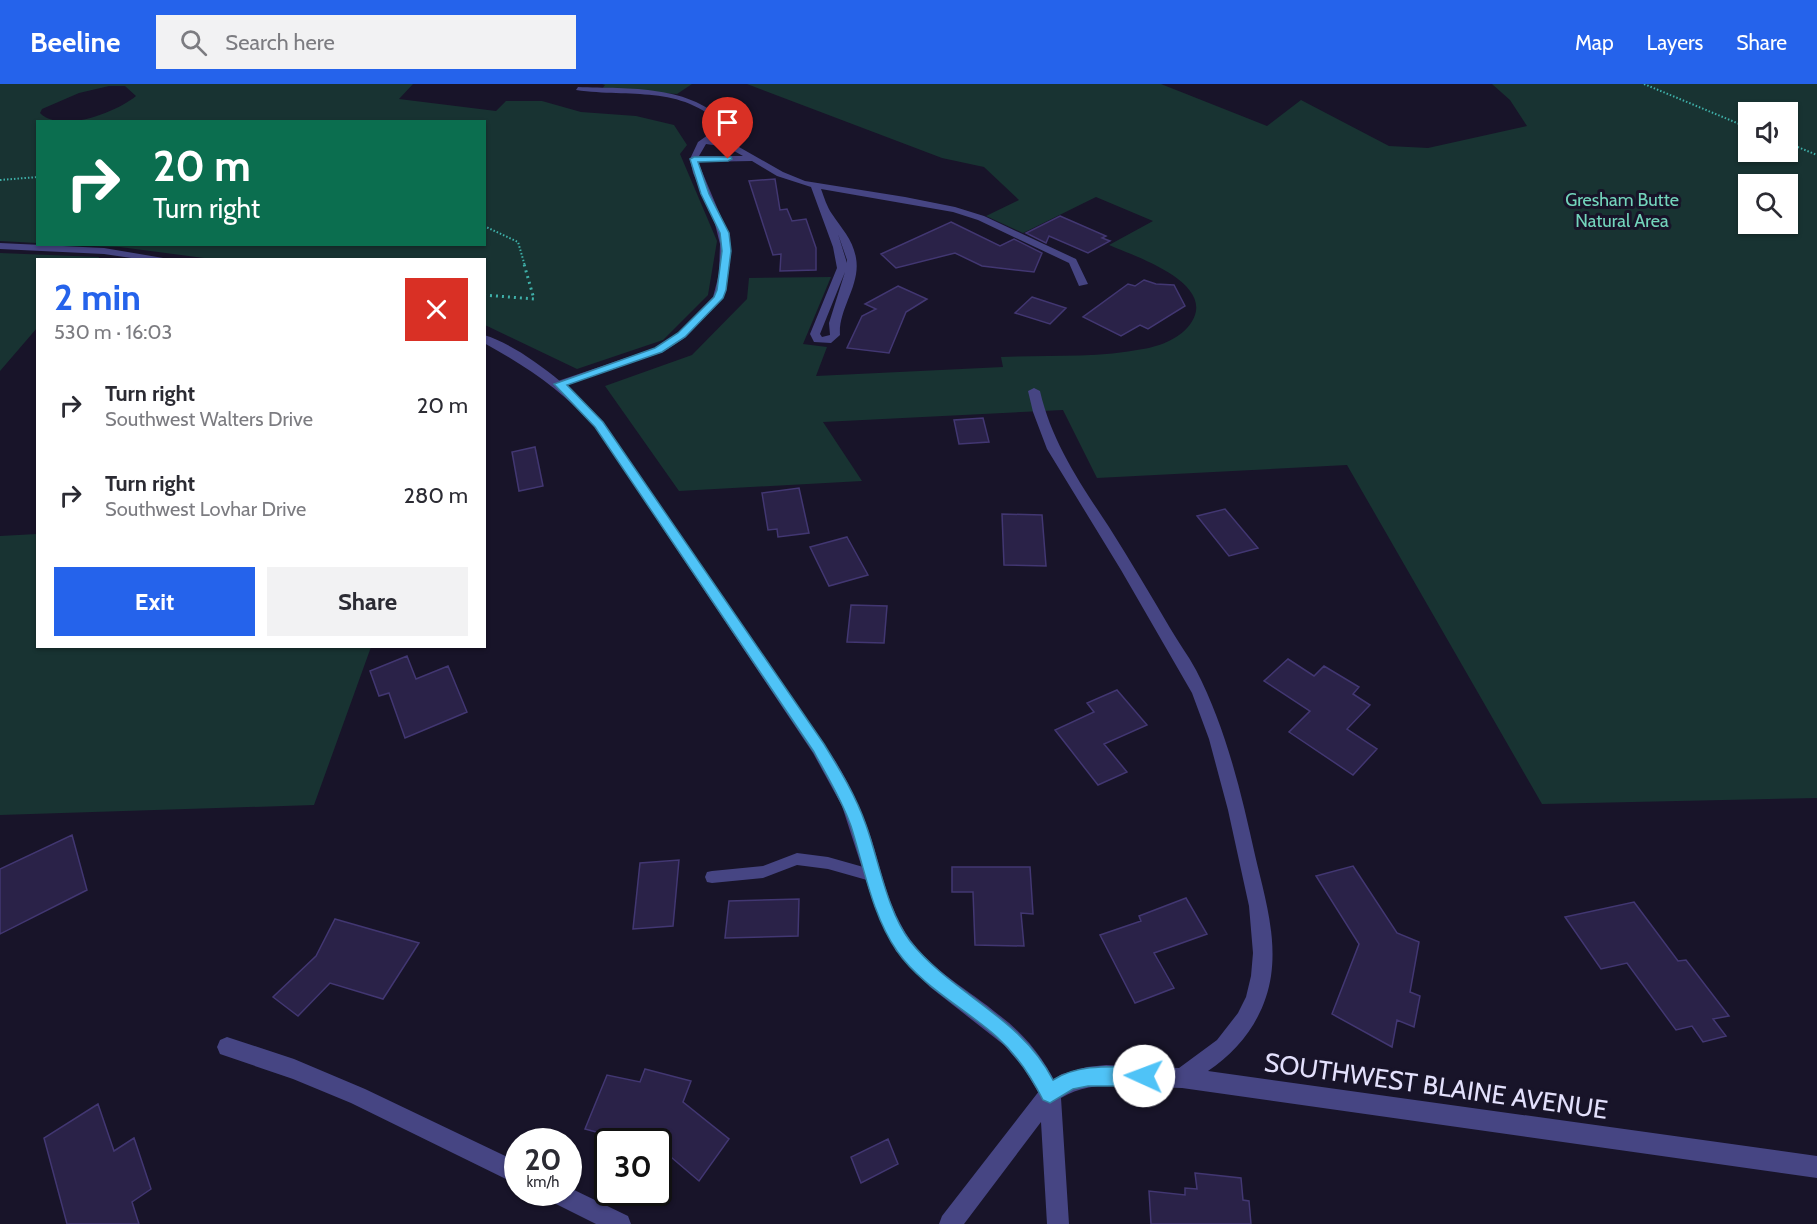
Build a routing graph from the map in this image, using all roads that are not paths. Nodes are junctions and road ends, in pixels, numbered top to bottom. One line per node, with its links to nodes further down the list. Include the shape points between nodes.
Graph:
1 (578, 89): 2 (lane, via 689,98 711,109)
2 (724, 125): 3 (street)
3 (705, 141): 4 (street); 5 (street, via 729,145)
4 (694, 159): 5 (street); 12 (street, via 724,233 727,251 718,298 682,335 659,350)
5 (751, 159): 6 (street, via 792,180)
6 (815, 186): 7 (street); 10 (street, via 885,196 981,218 1073,261)
7 (826, 213): 7 (street, via 842,257 842,268 814,334 825,341 835,335 834,323 852,260 844,237)
8 (0, 246): 9 (street, via 95,250)
9 (155, 258)
10 (1083, 284)
11 (486, 339): 12 (street)
12 (559, 384): 14 (street, via 599,425 819,748 858,823)
13 (1034, 392): 17 (street, via 1048,444 1119,554 1203,702 1253,881 1264,947 1264,971 1256,997 1247,1018 1228,1043)
14 (874, 876): 15 (lane, via 828,862 797,859 764,872); 18 (street, via 889,921 903,946 927,971 1003,1030 1039,1071)
15 (712, 877)
16 (227, 1047): 19 (street, via 358,1096)
17 (1182, 1078): 18 (street, SOUTHWEST BLAINE AVENUE, via 1088,1077 1069,1081); 20 (street, SOUTHWEST BLAINE AVENUE)
18 (1050, 1093): 23 (street); 24 (street)
19 (504, 1167)
20 (1817, 1167)
21 (582, 1205): 22 (street)
22 (620, 1224)
23 (950, 1224)
24 (1058, 1224)

